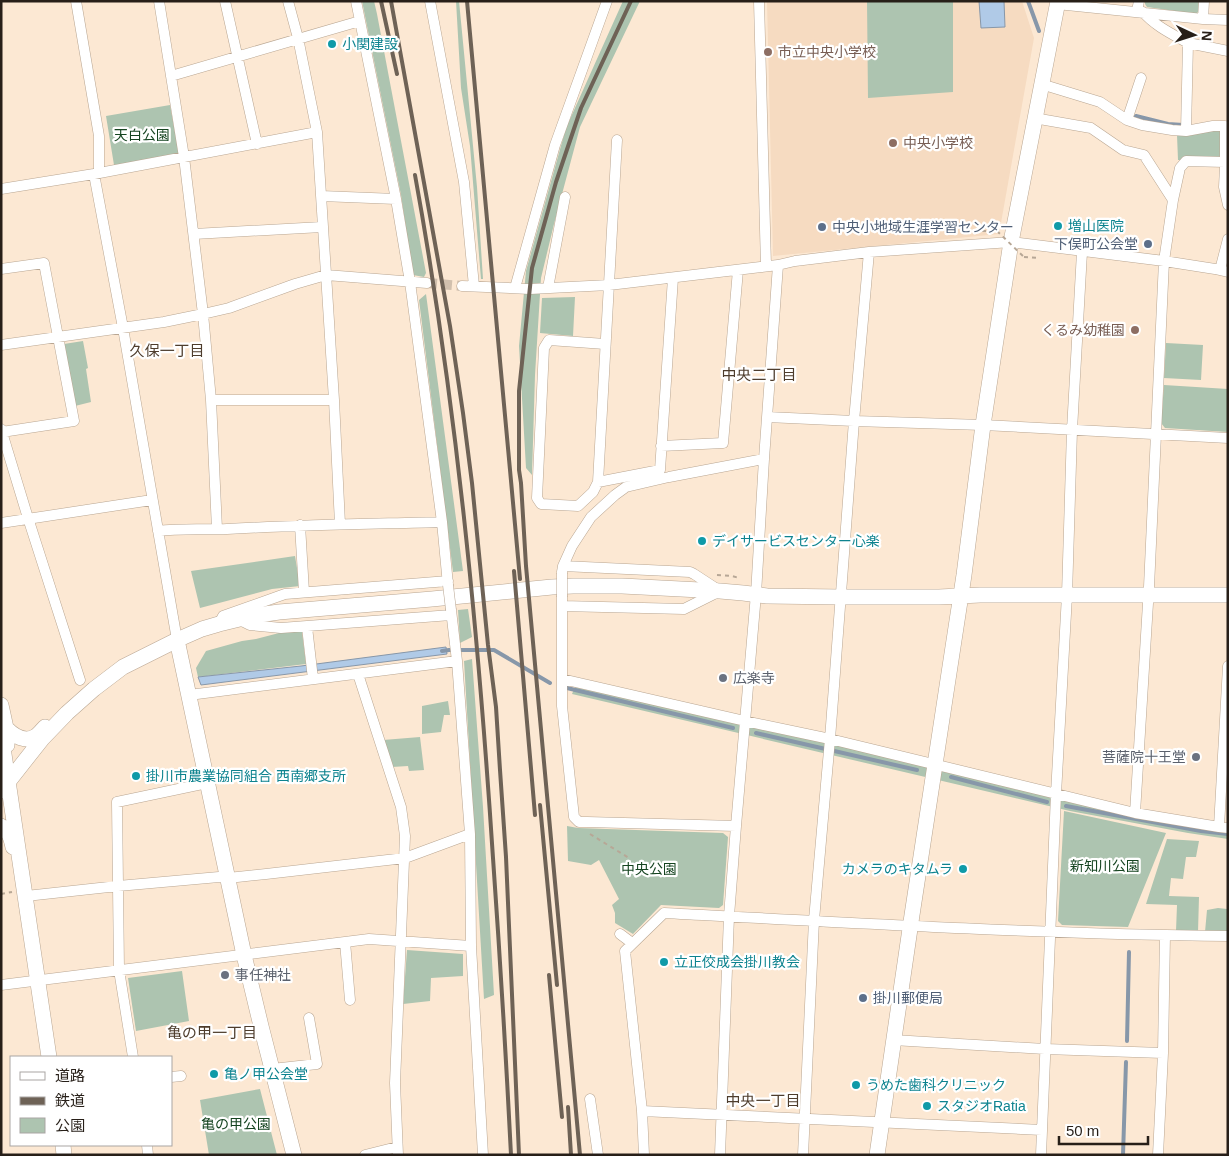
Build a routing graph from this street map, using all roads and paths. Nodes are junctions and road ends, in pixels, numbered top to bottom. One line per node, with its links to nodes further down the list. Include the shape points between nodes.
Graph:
1 (76, 1): 30 (street, via 100,136)
2 (159, 1): 19 (street)
3 (225, 1): 18 (street)
4 (288, 1): 15 (street)
5 (356, 1): 14 (street)
6 (430, 1): 59 (street, via 464,182)
7 (607, 1): 60 (street, via 555,145)
8 (759, 1): 49 (street)
9 (1204, 1): 12 (street)
10 (1057, 2): 11 (street); 21 (street)
11 (1140, 8): 12 (street); 16 (street, via 1149,19)
12 (1203, 19): 13 (street)
13 (1228, 20)
14 (360, 21): 15 (street); 34 (street)
15 (298, 38): 18 (street); 25 (street)
16 (1188, 43): 17 (street); 24 (street)
17 (1228, 51)
18 (238, 56): 19 (street); 27 (street)
19 (171, 76): 28 (street)
20 (1140, 78): 23 (street)
21 (1041, 84): 22 (street); 23 (street, via 1100,102)
22 (1034, 118): 35 (street, via 1091,128 1123,150 1144,155); 43 (street)
23 (1127, 120): 24 (street)
24 (1186, 131): 29 (street, via 1225,126)
25 (316, 132): 27 (street); 32 (street)
26 (617, 140): 57 (street)
27 (257, 144): 28 (street)
28 (184, 157): 30 (street); 41 (street)
29 (1225, 162): 35 (street, via 1186,162 1180,168); 36 (street, via 1224,187)
30 (97, 174): 31 (street); 63 (street)
31 (1, 189)
32 (320, 196): 34 (street); 37 (street)
33 (565, 197): 61 (street)
34 (396, 199): 55 (street)
35 (1173, 200): 47 (street)
36 (1228, 205)
37 (322, 227): 41 (street); 53 (street)
38 (974, 232): 39 (path)
39 (989, 232)
40 (997, 232): 46 (path, bridge, via 1024,257)
41 (194, 234): 62 (street)
42 (1228, 239): 52 (street)
43 (1010, 242): 44 (street); 45 (street); 71 (street)
44 (869, 252): 48 (street); 70 (street)
45 (1082, 252): 47 (street); 73 (street)
46 (1045, 258)
47 (1164, 261): 52 (street); 74 (street)
48 (778, 265): 49 (street); 69 (street)
49 (766, 266): 51 (street)
50 (1, 268): 64 (street, via 44,263)
51 (738, 270): 54 (street); 76 (street, via 723,444)
52 (1224, 271)
53 (326, 275): 55 (street); 62 (street); 68 (street)
54 (673, 278): 57 (street); 76 (street)
55 (410, 282): 56 (street); 81 (street)
56 (427, 283)
57 (609, 285): 61 (street); 65 (street)
58 (462, 286): 59 (street)
59 (474, 286): 60 (street)
60 (514, 288): 61 (street)
61 (548, 288)
62 (203, 314): 63 (street); 67 (street)
63 (122, 328): 64 (street); 79 (street)
64 (58, 337): 66 (street); 72 (street, via 74,421)
65 (605, 344): 78 (street); 78 (street, via 549,340 544,348 537,498 541,504 578,506 593,492)
66 (1, 345)
67 (211, 400): 68 (street); 85 (street)
68 (334, 400): 83 (street)
69 (766, 416): 70 (street); 77 (street)
70 (854, 421): 71 (street); 96 (street)
71 (983, 425): 73 (street); 95 (street)
72 (2, 430): 80 (street)
73 (1072, 430): 74 (street); 92 (street)
74 (1156, 434): 75 (street); 93 (street)
75 (1228, 438)
76 (661, 446): 78 (street, via 660,470)
77 (764, 460): 87 (street, via 626,488 591,517); 91 (street)
78 (598, 482)
79 (152, 500): 80 (street); 86 (street)
80 (28, 518): 82 (street); 108 (street)
81 (442, 522): 83 (street); 88 (street)
82 (1, 523)
83 (340, 524): 84 (street)
84 (300, 525): 85 (street); 90 (street)
85 (217, 529): 86 (street)
86 (158, 531): 102 (street)
87 (562, 569): 89 (street, via 690,572); 97 (street, bridge)
88 (448, 583): 90 (street); 98 (street, bridge)
89 (720, 591): 91 (street); 97 (street, via 684,609); 99 (street, via 622,586 552,587 279,612)
90 (304, 592): 100 (street, via 285,594 222,616)
91 (756, 594): 96 (street); 113 (street)
92 (1067, 595): 93 (street); 95 (street); 119 (street)
93 (1149, 595): 94 (street); 120 (street)
94 (1228, 595)
95 (961, 596): 96 (street); 116 (street)
96 (841, 597): 115 (street)
97 (562, 601): 109 (street)
98 (451, 613): 101 (street); 103 (street)
99 (238, 619): 100 (street); 101 (street, via 250,625)
100 (219, 624): 102 (street)
101 (307, 627): 106 (street)
102 (177, 640): 110 (street, via 123,668); 111 (street)
103 (456, 654): 105 (street); 125 (street)
104 (1228, 666): 107 (street)
105 (358, 674): 106 (street); 127 (street, via 401,807)
106 (313, 676): 111 (street)
107 (1228, 677): 124 (street)
108 (80, 680)
109 (562, 684): 113 (street); 121 (street, via 574,817 579,822)
110 (94, 689): 114 (street, via 66,705 36,736 23,738); 118 (street, via 48,733)
111 (189, 695): 117 (street)
112 (1, 705): 114 (street)
113 (745, 722): 115 (street); 123 (street)
114 (4, 731): 118 (street)
115 (830, 739): 116 (street); 134 (street)
116 (936, 765): 119 (street); 135 (street)
117 (207, 783): 129 (street); 130 (street, via 117,802)
118 (5, 786): 126 (street); 132 (street)
119 (1056, 794): 120 (street); 136 (street)
120 (1135, 813): 124 (street)
121 (588, 822): 123 (street); 128 (path, via 588,832)
122 (1, 826): 126 (street)
123 (736, 826): 133 (street)
124 (1223, 828)
125 (470, 834): 127 (street); 143 (street)
126 (12, 838): 146 (street)
127 (405, 858): 129 (street); 140 (street)
128 (629, 858)
129 (228, 878): 130 (street, via 219,876); 144 (street)
130 (118, 886): 132 (street); 145 (street)
131 (1, 894): 132 (path)
132 (19, 894): 146 (street)
133 (730, 916): 134 (street); 142 (street, via 664,913); 158 (street)
134 (814, 920): 135 (street); 159 (street)
135 (911, 925): 136 (street); 150 (street)
136 (1050, 931): 138 (street); 151 (street)
137 (620, 934): 142 (street)
138 (1166, 935): 139 (street); 152 (street)
139 (1228, 936)
140 (401, 940): 141 (street); 143 (street); 162 (street, via 395,1083)
141 (345, 942): 144 (street); 148 (street)
142 (632, 943): 157 (street, via 625,951)
143 (471, 946): 165 (street)
144 (244, 955): 145 (street); 155 (street)
145 (120, 970): 146 (street); 154 (street)
146 (38, 981): 147 (street); 153 (street)
147 (1, 985)
148 (350, 1000)
149 (309, 1018): 155 (street, via 317,1064)
150 (893, 1040): 151 (street); 160 (street)
151 (1045, 1049): 152 (street); 161 (street)
152 (1163, 1053): 172 (street)
153 (49, 1056)
154 (133, 1056)
155 (272, 1069): 163 (street)
156 (590, 1099): 166 (street)
157 (642, 1111): 158 (street); 167 (street)
158 (721, 1115): 159 (street); 168 (street)
159 (804, 1118): 160 (street); 169 (street)
160 (881, 1122): 161 (street); 170 (street)
161 (1042, 1130): 171 (street)
162 (398, 1151): 164 (street)
163 (294, 1155)
164 (365, 1155)
165 (483, 1155)
166 (598, 1155)
167 (644, 1155)
168 (720, 1155)
169 (803, 1155)
170 (876, 1155)
171 (1041, 1155)
172 (1158, 1155)

